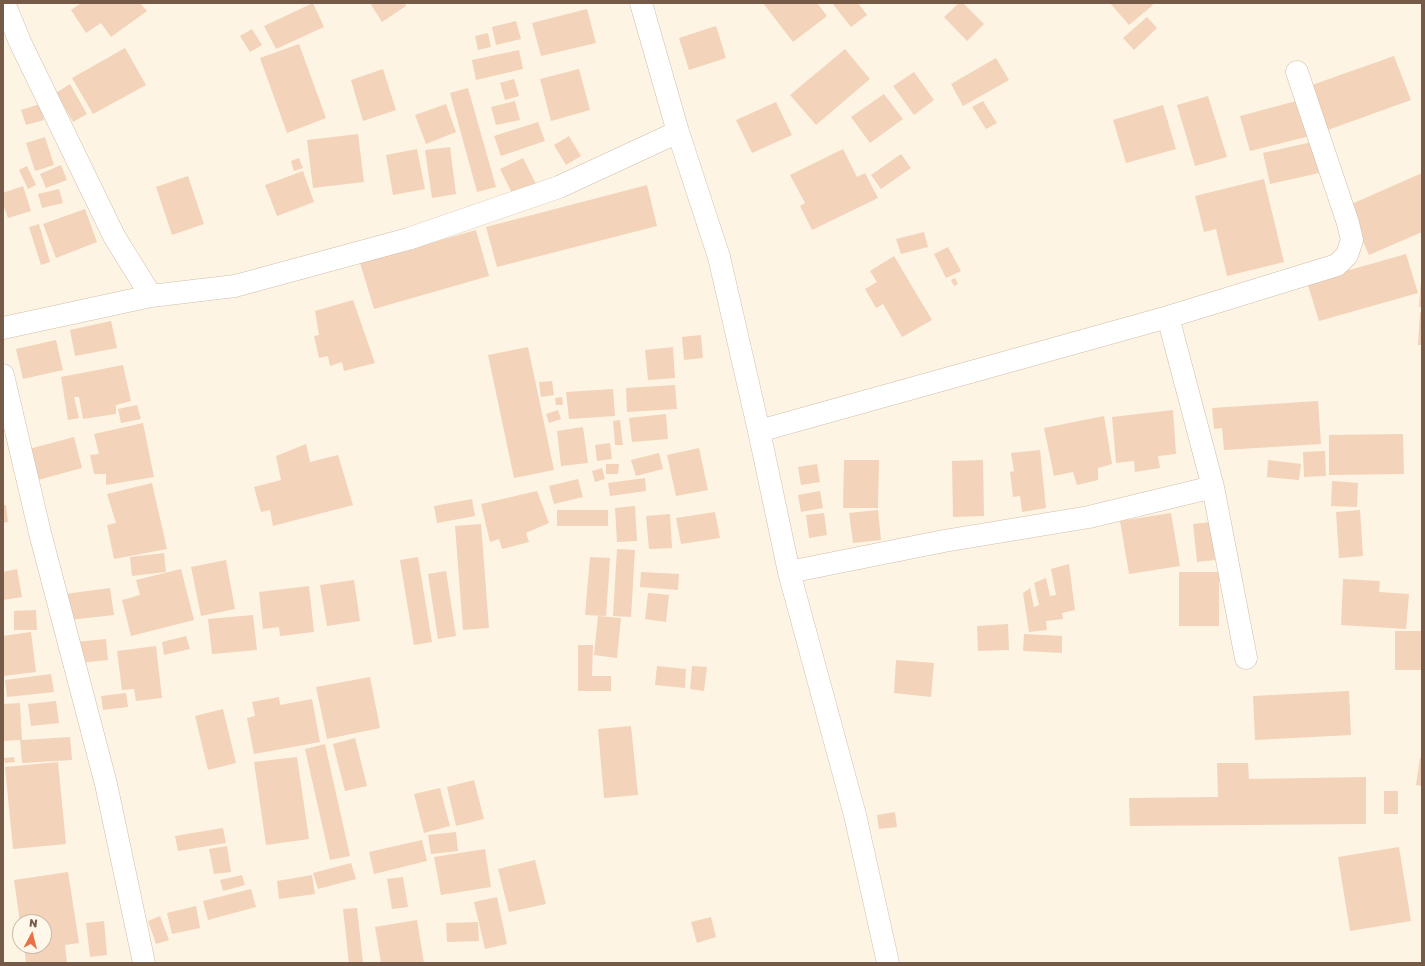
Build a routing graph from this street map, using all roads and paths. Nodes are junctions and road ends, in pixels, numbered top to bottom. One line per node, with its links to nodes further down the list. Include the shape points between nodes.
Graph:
1 (4, 3): 5 (street, via 20,42 114,236)
2 (641, 3): 4 (street)
3 (1297, 72): 6 (street, via 1348,223 1352,240 1347,255 1337,265)
4 (678, 132): 5 (street, via 559,186 408,239 235,286); 9 (street, via 719,257)
5 (151, 296): 7 (street)
6 (1168, 317): 9 (street); 10 (street)
7 (3, 328)
8 (3, 375): 13 (street, via 40,533 106,784)
9 (759, 431): 11 (street)
10 (1213, 487): 11 (street, via 1089,517 944,541); 12 (street)
11 (789, 572): 14 (street, via 855,815)
12 (1246, 658)
13 (144, 963)
14 (888, 963)

